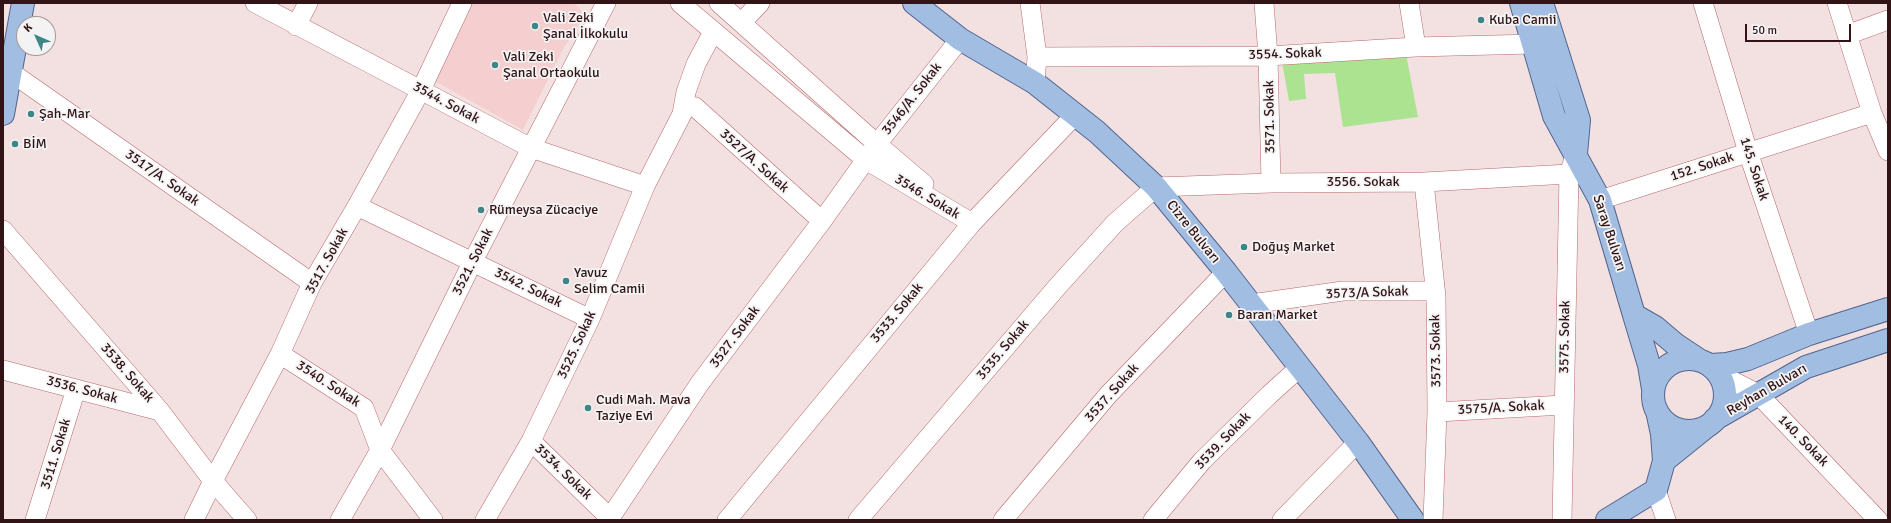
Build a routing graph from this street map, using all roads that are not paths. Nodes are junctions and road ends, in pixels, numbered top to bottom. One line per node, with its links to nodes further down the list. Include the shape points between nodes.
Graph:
1 (23, 3): 27 (main road)
2 (255, 3): 19 (street, 3544. Sokak)
3 (308, 3): 19 (street)
4 (462, 3): 29 (street, 3517. Sokak)
5 (606, 3): 35 (street, 3521. Sokak)
6 (680, 3): 20 (street, 3546. Sokak)
7 (719, 3): 18 (street, 3546. Sokak)
8 (760, 3): 18 (street)
9 (914, 3): 22 (main road, Cizre Bulvarı)
10 (1030, 3): 26 (street)
11 (1264, 3): 25 (street, 3571. Sokak)
12 (1409, 3): 24 (street)
13 (1521, 3): 23 (main road, Saray Bulvarı)
14 (1542, 3): 39 (main road, via 1580,120)
15 (1703, 3): 37 (street, 145. Sokak)
16 (1837, 3): 21 (street)
17 (1888, 20): 21 (street)
18 (742, 22): 34 (street, 3546. Sokak)
19 (296, 26): 29 (street, 3544. Sokak)
20 (713, 32): 30 (street, 3525. Sokak, via 696,64); 38 (street, 3546. Sokak)
21 (1847, 35): 31 (street)
22 (960, 39): 28 (main road, Cizre Bulvarı); 34 (street, 3546/A. Sokak)
23 (1533, 44): 24 (street, 3554. Sokak); 39 (main road, Saray Bulvarı, via 1554,116)
24 (1416, 47): 25 (street, 3554. Sokak)
25 (1268, 56): 26 (street, 3554. Sokak); 41 (street, 3571. Sokak)
26 (1037, 57): 28 (street)
27 (12, 73): 32 (main road); 51 (street, 3517/A. Sokak)
28 (1036, 83): 33 (main road, Cizre Bulvarı)
29 (421, 90): 35 (street, 3544. Sokak); 45 (street, 3517. Sokak)
30 (684, 104): 42 (street, 3525. Sokak, via 682,114); 46 (street, 3527/A. Sokak, via 695,108)
31 (1872, 113): 36 (street); 37 (street, 152. Sokak)
32 (3, 114)
33 (1076, 114): 43 (main road, Cizre Bulvarı); 47 (street, 3533. Sokak)
34 (876, 144): 38 (street, 3546/A. Sokak); 47 (street, 3546. Sokak)
35 (531, 148): 42 (street, 3544. Sokak); 49 (street, 3521. Sokak)
36 (1888, 150)
37 (1748, 152): 44 (street, 152. Sokak); 57 (street, 145. Sokak)
38 (866, 160): 46 (street, 3527. Sokak); 47 (street, 3546. Sokak)
39 (1572, 164): 40 (street, 3556. Sokak); 44 (main road, Saray Bulvarı); 66 (street, 3575. Sokak)
40 (1424, 182): 41 (street, 3556. Sokak); 52 (street, 3573. Sokak)
41 (1271, 183): 43 (street, 3556. Sokak)
42 (645, 186): 56 (street, 3525. Sokak)
43 (1156, 187): 50 (main road, Cizre Bulvarı); 85 (street, 3535. Sokak, via 1115,223 1072,270)
44 (1600, 200): 55 (main road, Saray Bulvarı)
45 (358, 206): 49 (street, 3542. Sokak); 51 (street, 3517. Sokak)
46 (822, 221): 77 (street, 3527. Sokak, via 700,383)
47 (972, 223): 84 (street, 3533. Sokak)
48 (3, 230): 67 (street, 3538. Sokak)
49 (473, 261): 56 (street, 3542. Sokak); 73 (street, 3521. Sokak)
50 (1226, 272): 53 (main road, Cizre Bulvarı); 86 (street, 3537. Sokak, via 1108,395)
51 (312, 283): 59 (street, 3517. Sokak)
52 (1435, 291): 53 (street, 3573/A Sokak, via 1343,291); 69 (street, 3573. Sokak)
53 (1251, 304): 61 (main road, Cizre Bulvarı)
54 (1888, 309): 57 (main road)
55 (1634, 315): 60 (main road); 64 (main road, Saray Bulvarı)
56 (590, 319): 71 (street, 3525. Sokak)
57 (1809, 334): 60 (main road, via 1748,358)
58 (1888, 340): 65 (main road, Reyhan Bulvarı, via 1806,366)
59 (280, 354): 73 (street, 3540. Sokak, via 364,408); 75 (street, 3517. Sokak)
60 (1709, 366): 64 (main road, via 1686,359 1674,362 1657,378); 65 (street, 140. Sokak); 70 (main road, via 1724,386 1725,398 1722,410)
61 (1299, 368): 72 (main road, Cizre Bulvarı); 87 (street, 3539. Sokak, via 1202,461)
62 (3, 370): 63 (street, 3536. Sokak)
63 (76, 389): 67 (street, 3536. Sokak); 78 (street, 3511. Sokak)
64 (1654, 389): 68 (main road, via 1653,400)
65 (1758, 394): 70 (main road, Reyhan Bulvarı); 94 (street, 140. Sokak)
66 (1564, 405): 69 (street, 3575/A. Sokak); 91 (street, 3575. Sokak)
67 (160, 411): 75 (street, 3538. Sokak)
68 (1657, 411): 70 (main road, via 1673,427 1684,430 1696,430); 74 (main road)
69 (1437, 412): 90 (street, 3573. Sokak)
70 (1711, 423): 74 (main road)
71 (531, 441): 77 (street, 3534. Sokak); 83 (street, 3525. Sokak)
72 (1358, 442): 88 (street); 89 (main road, Cizre Bulvarı)
73 (380, 450): 81 (street, 3521. Sokak); 82 (street, 3540. Sokak)
74 (1664, 461): 76 (main road)
75 (213, 481): 79 (street, 3517. Sokak); 80 (street, 3538. Sokak)
76 (1656, 490): 92 (main road); 93 (street)
77 (612, 519)
78 (35, 520)
79 (194, 520)
80 (247, 520)
81 (340, 520)
82 (433, 520)
83 (485, 520)
84 (727, 520)
85 (858, 520)
86 (1003, 520)
87 (1152, 520)
88 (1282, 520)
89 (1414, 520)
90 (1433, 520)
91 (1562, 520)
92 (1608, 520)
93 (1666, 520)
94 (1878, 520)

